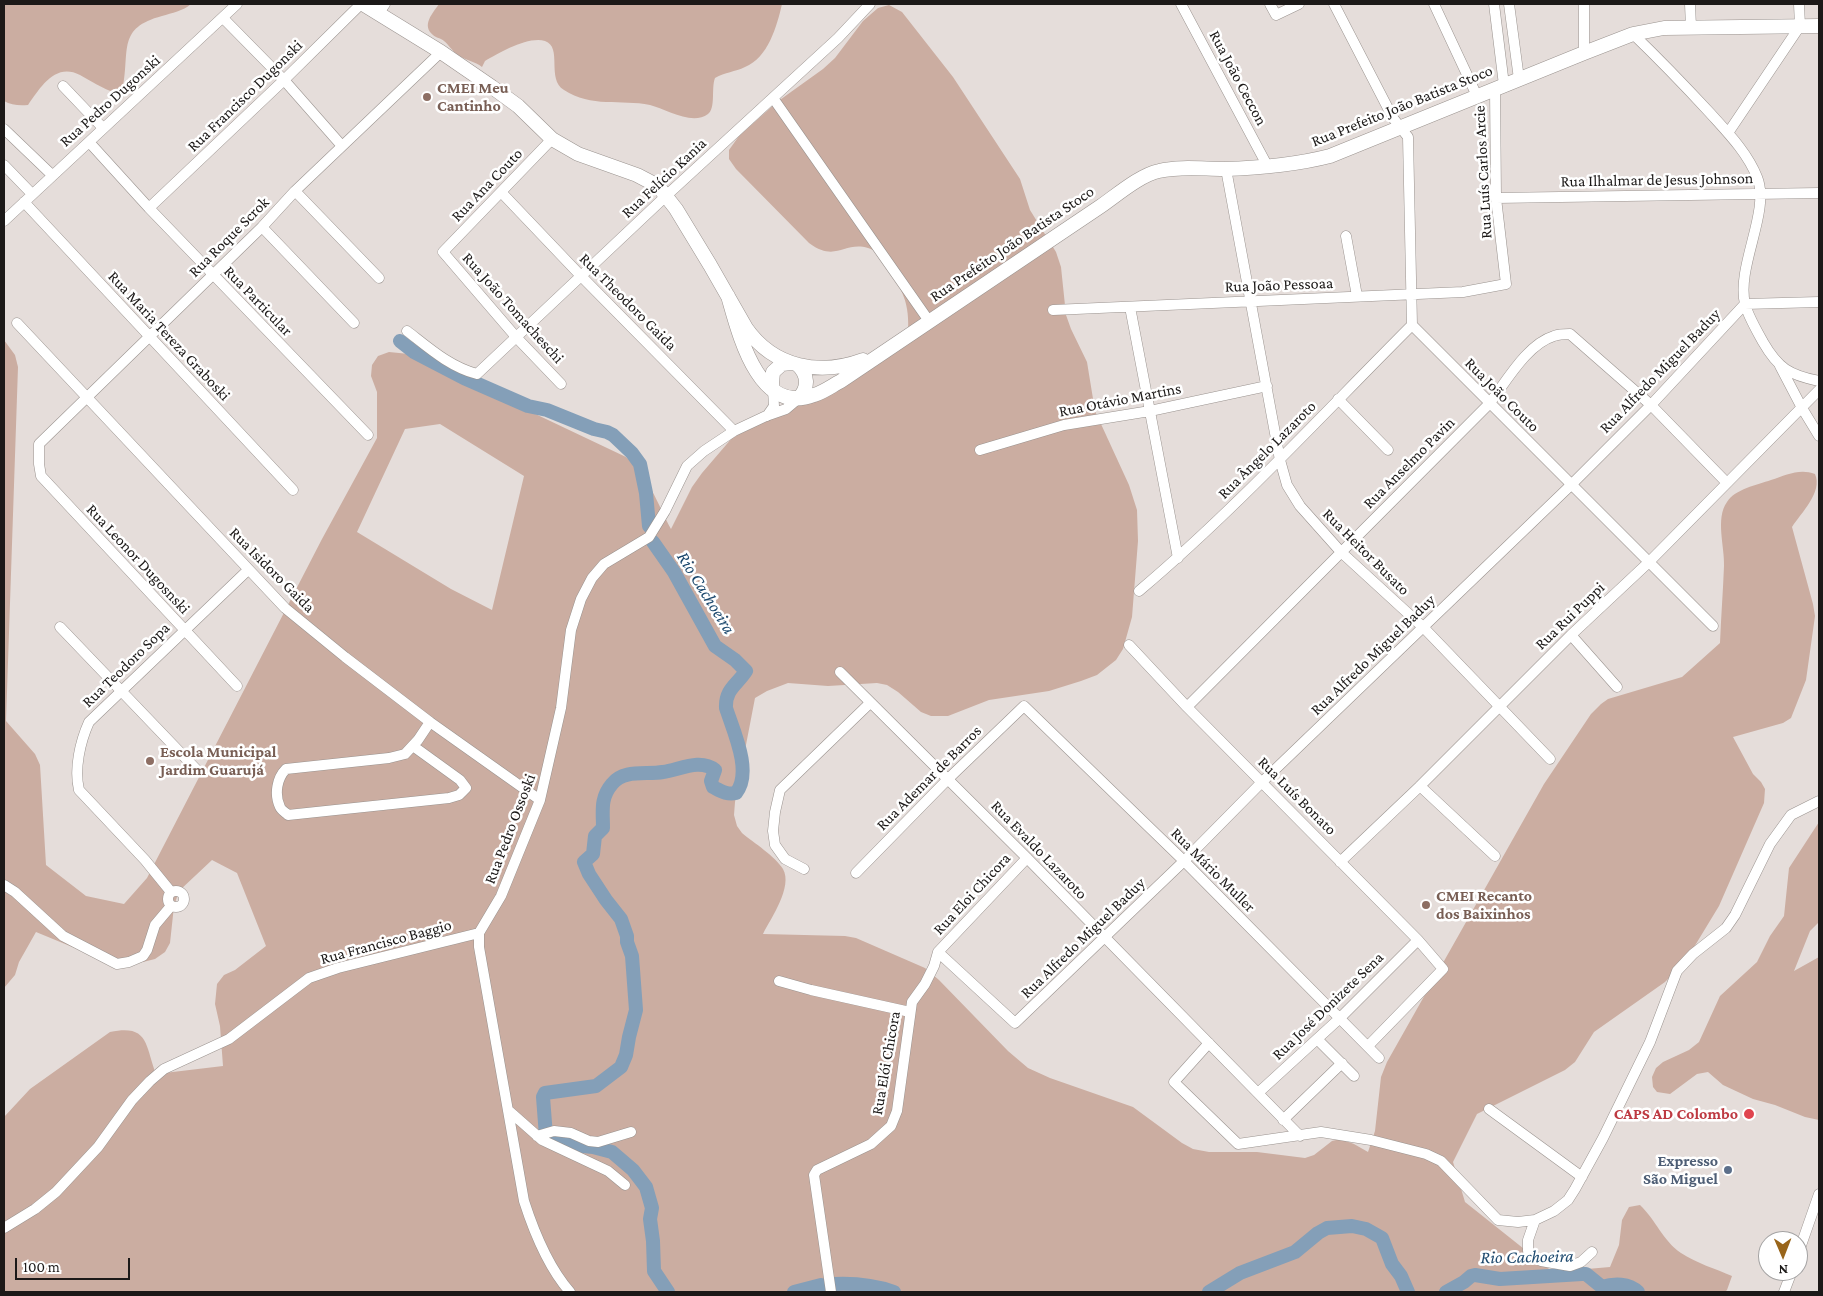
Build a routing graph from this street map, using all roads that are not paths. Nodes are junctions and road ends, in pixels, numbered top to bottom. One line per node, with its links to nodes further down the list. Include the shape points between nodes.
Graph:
1 (237, 4): 15 (street, Rua Pedro Dugonski)
2 (362, 4): 14 (main road, Rua Prefeito João Batista Stoco); 25 (street, Rua Francisco Dugonski)
3 (870, 4): 29 (street, Rua Felício Kania)
4 (1181, 4): 38 (street, Rua João Ceccon)
5 (1270, 4): 6 (street, via 1276,15)
6 (1299, 4)
7 (1334, 4): 30 (street)
8 (1434, 4): 28 (street)
9 (1494, 4): 27 (street, Rua Luís Carlos Arcie)
10 (1509, 4): 24 (street)
11 (1584, 4): 23 (street)
12 (1690, 4): 18 (street)
13 (1800, 4): 16 (street)
14 (382, 8): 22 (main road, Rua Prefeito João Batista Stoco)
15 (223, 18): 25 (street); 31 (street, Rua Pedro Dugonski)
16 (1800, 26): 17 (main road, Rua Prefeito João Batista Stoco); 18 (main road, Rua Prefeito João Batista Stoco); 33 (street)
17 (1819, 26)
18 (1691, 27): 19 (main road, Rua Prefeito João Batista Stoco)
19 (1651, 31): 20 (main road, Rua Prefeito João Batista Stoco); 21 (street)
20 (1633, 34): 21 (street); 23 (main road, Rua Prefeito João Batista Stoco)
21 (1649, 49): 33 (street)
22 (441, 52): 34 (main road, Rua Prefeito João Batista Stoco, via 518,106); 36 (street, Rua Roque Scrok)
23 (1584, 52): 24 (main road, Rua Prefeito João Batista Stoco)
24 (1519, 79): 27 (main road, Rua Prefeito João Batista Stoco)
25 (284, 80): 36 (street); 49 (street, Rua Francisco Dugonski)
26 (64, 86): 31 (street)
27 (1499, 87): 28 (main road, Rua Prefeito João Batista Stoco); 47 (street, Rua Luís Carlos Arcie)
28 (1476, 96): 30 (main road, Rua Prefeito João Batista Stoco)
29 (773, 98): 46 (street, Rua Felício Kania); 66 (street)
30 (1400, 127): 38 (main road, Rua Prefeito João Batista Stoco, via 1330,156); 58 (street, via 1408,138)
31 (103, 128): 35 (street, Rua Pedro Dugonski)
32 (4, 129): 40 (street)
33 (1728, 133): 45 (street, via 1749,160)
34 (552, 139): 42 (street, Rua Ana Couto); 46 (main road, Rua Prefeito João Batista Stoco, via 585,157 650,181)
35 (88, 142): 40 (street, Rua Pedro Dugonski); 49 (street, Rua Particular)
36 (342, 146): 41 (street, Rua Roque Scrok)
37 (4, 165): 44 (street)
38 (1268, 167): 39 (main road, Rua Prefeito João Batista Stoco)
39 (1226, 169): 61 (street, Rua Heitor Busato); 66 (main road, Rua Prefeito João Batista Stoco, via 1178,168 1158,171 1141,179)
40 (52, 175): 44 (street, Rua Pedro Dugonski)
41 (295, 191): 51 (street, Rua Roque Scrok); 56 (street)
42 (501, 192): 53 (street, Rua Ana Couto); 55 (street, Rua Theodoro Gaida)
43 (1819, 193): 45 (street, Rua Ilhalmar de Jesus Johnson)
44 (32, 194): 48 (street, Rua Pedro Dugonski)
45 (1761, 194): 47 (street, Rua Ilhalmar de Jesus Johnson); 63 (street, via 1747,265)
46 (667, 195): 55 (street, Rua Felício Kania); 59 (main road, Rua Prefeito João Batista Stoco)
47 (1496, 198): 57 (street, Rua Luís Carlos Arcie)
48 (24, 202): 50 (street, Rua Pedro Dugonski); 71 (street, Rua Maria Tereza Graboski)
49 (149, 208): 54 (street, Rua Particular)
50 (4, 221)
51 (262, 227): 54 (street, Rua Roque Scrok); 68 (street)
52 (1346, 236): 60 (street)
53 (443, 252): 72 (street, Rua João Tomacheschi)
54 (213, 276): 71 (street, Rua Roque Scrok); 90 (street, Rua Particular)
55 (580, 276): 72 (street, Rua Felício Kania); 89 (street, Rua Theodoro Gaida)
56 (379, 278)
57 (1506, 284): 58 (street, Rua João Pessoaa, via 1463,292)
58 (1411, 294): 60 (street, Rua João Pessoaa); 69 (street)
59 (728, 296): 74 (main road, Rua Prefeito João Batista Stoco, via 752,337 769,352); 79 (main road, Rua Prefeito João Batista Stoco, via 753,366)
60 (1356, 296): 61 (street, Rua João Pessoaa)
61 (1252, 300): 64 (street, Rua João Pessoaa); 78 (street, Rua Heitor Busato)
62 (1819, 302): 63 (street)
63 (1745, 304): 75 (street, via 1758,333); 85 (street, Rua Alfredo Miguel Baduy)
64 (1130, 307): 65 (street, Rua João Pessoaa); 87 (street)
65 (1052, 310)
66 (930, 321): 73 (main road, Rua Prefeito João Batista Stoco)
67 (17, 323): 81 (street, Rua Isidoro Gaida)
68 (354, 323)
69 (1412, 325): 83 (street, Rua Ângelo Lazaroto); 84 (street, Rua João Couto)
70 (407, 331): 72 (street, Rua Felício Kania, via 442,359 477,374)
71 (149, 337): 81 (street, Rua Roque Scrok); 98 (street, Rua Maria Tereza Graboski)
72 (516, 337): 77 (street, Rua João Tomacheschi)
73 (878, 355): 74 (main road, Rua Prefeito João Batista Stoco, via 836,368 819,369); 82 (main road, Rua Prefeito João Batista Stoco, via 820,393)
74 (794, 364): 79 (main road, via 782,364 773,372); 82 (main road, via 807,380)
75 (1780, 366): 76 (street); 86 (street)
76 (1819, 381)
77 (561, 384)
78 (1267, 386): 87 (street, Rua Otávio Martins); 95 (street, Rua Heitor Busato)
79 (773, 390): 82 (main road); 88 (street, via 774,406)
80 (1819, 390): 86 (street, Rua Rui Puppi)
81 (86, 398): 92 (street, Rua Roque Scrok); 102 (street, Rua Isidoro Gaida)
82 (799, 398): 88 (street, Rua Pedro Ossoski, via 786,409)
83 (1338, 399): 94 (street); 95 (street, Rua Ângelo Lazaroto)
84 (1489, 404): 85 (street, Rua Anselmo Pavin, via 1522,359 1539,343 1555,335 1570,334); 97 (street, Rua João Couto); 99 (street, Rua Anselmo Pavin)
85 (1651, 405): 96 (street); 97 (street, Rua Alfredo Miguel Baduy)
86 (1802, 408): 91 (street); 96 (street, Rua Rui Puppi)
87 (1150, 411): 93 (street, Rua Otávio Martins, via 1064,425); 100 (street)
88 (766, 416): 89 (street, Rua Pedro Ossoski)
89 (734, 431): 125 (street, Rua Pedro Ossoski, via 704,450 687,466 648,537 604,564 592,578 571,630 561,708)
90 (368, 435)
91 (1819, 436)
92 (39, 444): 107 (street, Rua Leonor Dugosnski, via 40,476)
93 (980, 450)
94 (1388, 450)
95 (1280, 460): 99 (street, Rua Heitor Busato, via 1287,485 1300,506); 100 (street, Rua Ângelo Lazaroto)
96 (1727, 483): 101 (street, Rua Rui Puppi)
97 (1571, 485): 101 (street, Rua João Couto); 106 (street, Rua Alfredo Miguel Baduy)
98 (293, 490)
99 (1341, 552): 106 (street, Rua Heitor Busato); 116 (street, Rua Anselmo Pavin)
100 (1178, 558): 103 (street, Rua Ângelo Lazaroto)
101 (1649, 562): 104 (street, Rua João Couto); 108 (street, Rua Rui Puppi)
102 (248, 570): 107 (street, Rua Teodoro Sopa); 118 (street, Rua Isidoro Gaida, via 284,608)
103 (1139, 592)
104 (1713, 626)
105 (60, 627): 113 (street)
106 (1424, 628): 117 (street, Rua Heitor Busato); 123 (street, Rua Alfredo Miguel Baduy)
107 (184, 630): 111 (street, Rua Leonor Dugosnski); 113 (street, Rua Teodoro Sopa)
108 (1571, 635): 112 (street); 117 (street, Rua Rui Puppi)
109 (1129, 645): 116 (street, Rua Luís Bonato)
110 (840, 672): 114 (street, Rua Evaldo Lazaroto)
111 (237, 686)
112 (1617, 687)
113 (120, 691): 121 (street); 133 (street, Rua Teodoro Sopa, via 89,722 83,736 76,778 80,790 171,892 180,892 184,900 177,907 171,906 155,925 143,956 117,964 63,936)
114 (870, 703): 122 (street, Rua Evaldo Lazaroto); 131 (street, via 780,790 773,831 775,845 784,859)
115 (1024, 706): 122 (street, Rua Ademar de Barros); 129 (street, Rua Mário Muller)
116 (1187, 707): 123 (street, Rua Luís Bonato)
117 (1500, 707): 120 (street, Rua Heitor Busato); 124 (street, Rua Rui Puppi)
118 (430, 722): 119 (street); 125 (street, Rua Isidoro Gaida)
119 (413, 746): 119 (street, via 405,754 389,758 286,768 280,775 277,791 280,807 288,815 449,798 466,788 460,780)
120 (1550, 758)
121 (196, 770)
122 (948, 779): 128 (street, Rua Evaldo Lazaroto); 132 (street, Rua Ademar de Barros)
123 (1261, 783): 129 (street, Rua Alfredo Miguel Baduy); 130 (street, Rua Luís Bonato)
124 (1420, 786): 127 (street); 130 (street, Rua Rui Puppi)
125 (540, 800): 134 (street, Rua Pedro Ossoski, via 501,896)
126 (1819, 801): 154 (street, via 1791,815 1770,844 1726,928 1677,971 1650,1042)
127 (1495, 856)
128 (1027, 858): 135 (street, Rua Evaldo Lazaroto); 137 (street, Rua Eloi Chicora)
129 (1184, 861): 135 (street, Rua Alfredo Miguel Baduy); 140 (street, Rua Mário Muller)
130 (1340, 862): 136 (street, Rua Luís Bonato)
131 (804, 869)
132 (856, 873)
133 (4, 885)
134 (480, 933): 149 (street); 158 (street, Rua Francisco Baggio, via 338,968 310,978 229,1039 164,1069 132,1100 98,1147 56,1192)
135 (1105, 938): 137 (street, Rua Alfredo Miguel Baduy, via 1016,1024); 142 (street, Rua Evaldo Lazaroto)
136 (1418, 940): 140 (street, Rua José Donizete Sena); 143 (street, Rua Luís Bonato, via 1443,969)
137 (938, 952): 139 (street, Rua Elói Chicora)
138 (779, 981): 139 (street)
139 (910, 1012): 162 (street, Rua Elói Chicora, via 897,1111 891,1126 870,1144 817,1170 814,1175)
140 (1340, 1018): 141 (street, Rua José Donizete Sena); 143 (street, Rua Mário Muller)
141 (1317, 1039): 145 (street); 147 (street, Rua José Donizete Sena)
142 (1209, 1043): 147 (street, Rua Evaldo Lazaroto); 153 (street, via 1174,1082 1238,1144)
143 (1368, 1046): 144 (street, Rua Mário Muller)
144 (1379, 1058)
145 (1342, 1063): 146 (street); 150 (street)
146 (1354, 1076)
147 (1258, 1093): 150 (street, Rua Evaldo Lazaroto)
148 (1489, 1109): 154 (street)
149 (508, 1110): 152 (street); 161 (street, via 524,1200 550,1262)
150 (1283, 1120): 153 (street, Rua Evaldo Lazaroto)
151 (631, 1132): 152 (street, via 598,1142 554,1130)
152 (537, 1136): 155 (street, via 608,1171)
153 (1300, 1136): 157 (street, via 1321,1132 1426,1154 1441,1161 1498,1220)
154 (1582, 1176): 157 (street, via 1568,1200)
155 (625, 1185)
156 (1819, 1194): 159 (street)
157 (1535, 1220): 160 (street, via 1528,1251 1541,1260 1570,1266 1581,1262)
158 (4, 1228)
159 (1806, 1231)
160 (1592, 1252)
161 (570, 1292)
162 (831, 1292)

